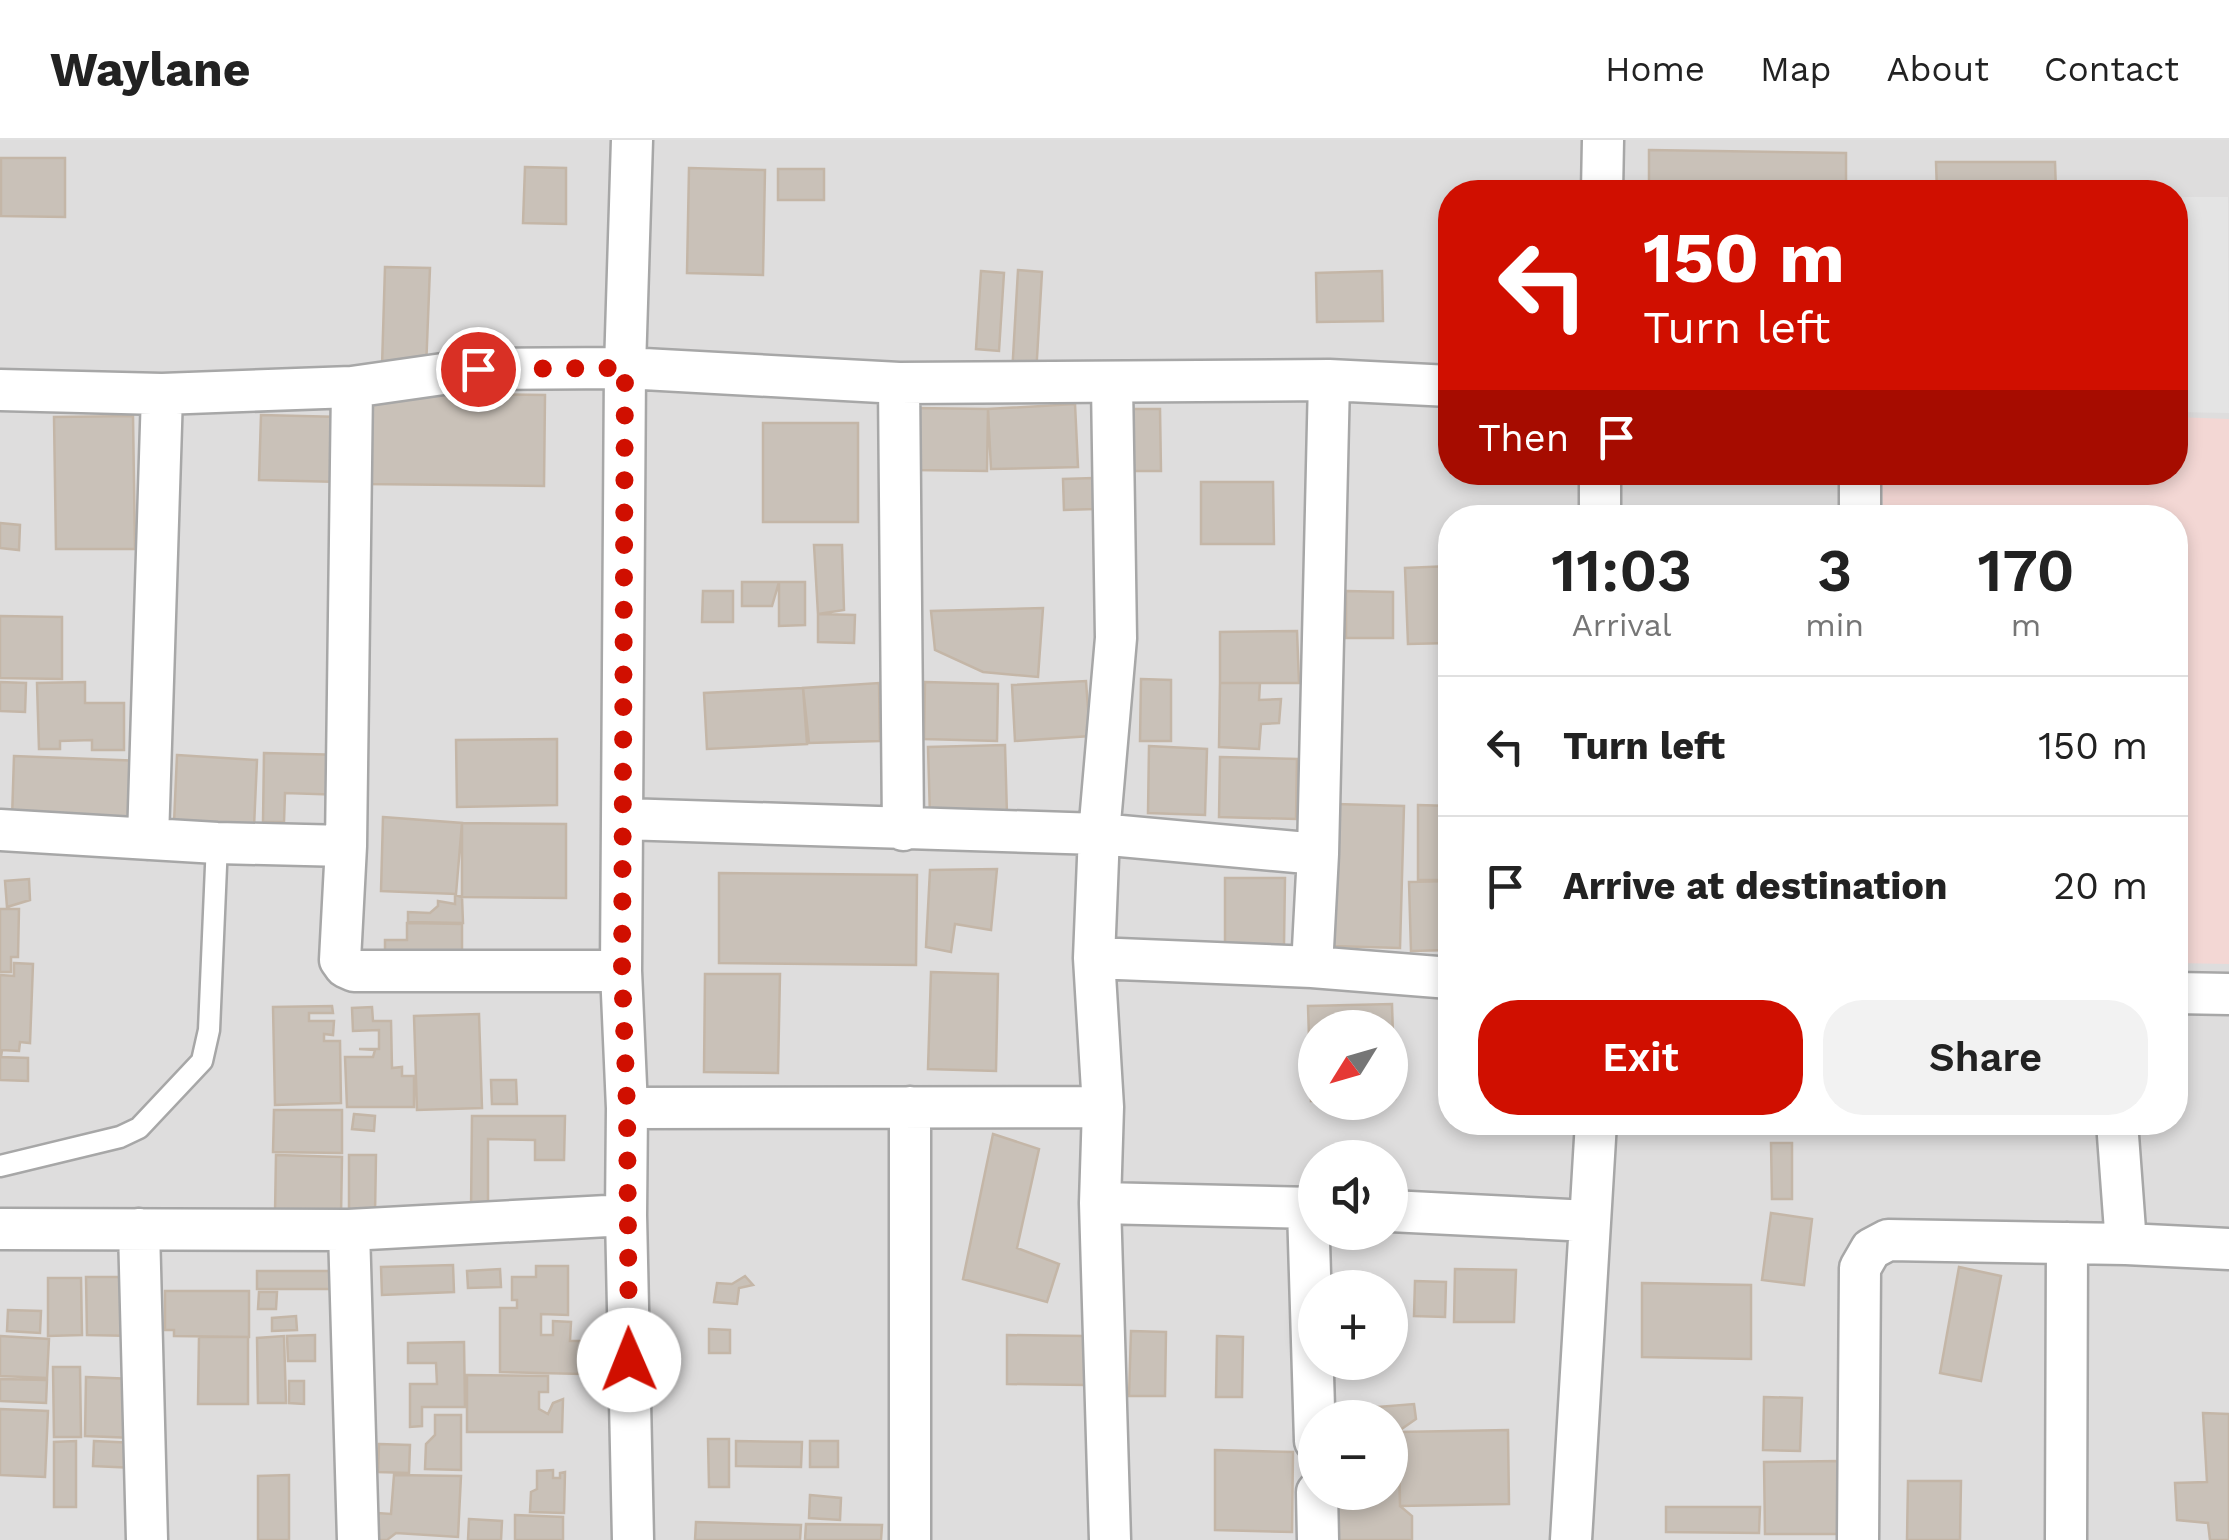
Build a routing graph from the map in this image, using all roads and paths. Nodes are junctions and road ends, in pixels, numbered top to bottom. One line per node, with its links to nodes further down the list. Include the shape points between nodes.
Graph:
1 (632, 140): 4 (street)
2 (1603, 140): 3 (street)
3 (1602, 180)
4 (625, 368): 6 (street); 9 (street, via 478,369); 12 (street)
5 (1328, 380): 7 (street); 8 (street); 19 (street)
6 (899, 383): 7 (street); 14 (street)
7 (1112, 384): 15 (street, via 1116,638)
8 (1438, 385)
9 (352, 388): 11 (street); 18 (street)
10 (0, 390): 11 (street)
11 (162, 394): 16 (street)
12 (623, 819): 14 (street); 22 (street)
13 (0, 830): 16 (street)
14 (903, 830): 15 (street)
15 (1099, 834): 19 (street); 20 (street)
16 (148, 838): 17 (street)
17 (217, 844): 18 (street); 31 (lane, via 202,1060 139,1128)
18 (346, 846): 22 (street, via 339,951 345,967)
19 (1318, 854): 21 (street)
20 (1094, 958): 21 (street); 27 (street)
21 (1312, 966): 23 (street)
22 (622, 970): 28 (street)
23 (1438, 977)
24 (2188, 993): 25 (street)
25 (2229, 994)
26 (910, 1107): 27 (street); 28 (street); 49 (street)
27 (1103, 1107): 32 (street)
28 (627, 1108): 35 (street)
29 (1595, 1135): 36 (street)
30 (2118, 1135): 41 (street)
31 (0, 1166)
32 (1100, 1203): 33 (street); 50 (street)
33 (1298, 1208)
34 (1408, 1213): 36 (street)
35 (626, 1215): 39 (street); 48 (street)
36 (1589, 1221): 52 (street)
37 (0, 1229): 38 (street)
38 (138, 1230): 39 (street); 46 (street)
39 (349, 1230): 47 (street)
40 (2067, 1243): 41 (street); 53 (street, via 1888,1240 1863,1258); 54 (street)
41 (2126, 1244): 43 (street)
42 (1312, 1250): 44 (street)
43 (2229, 1250)
44 (1314, 1400)
45 (1317, 1510): 51 (street)
46 (147, 1540)
47 (358, 1540)
48 (633, 1540)
49 (910, 1540)
50 (1110, 1540)
51 (1318, 1540)
52 (1571, 1540)
53 (1858, 1540)
54 (2066, 1540)

